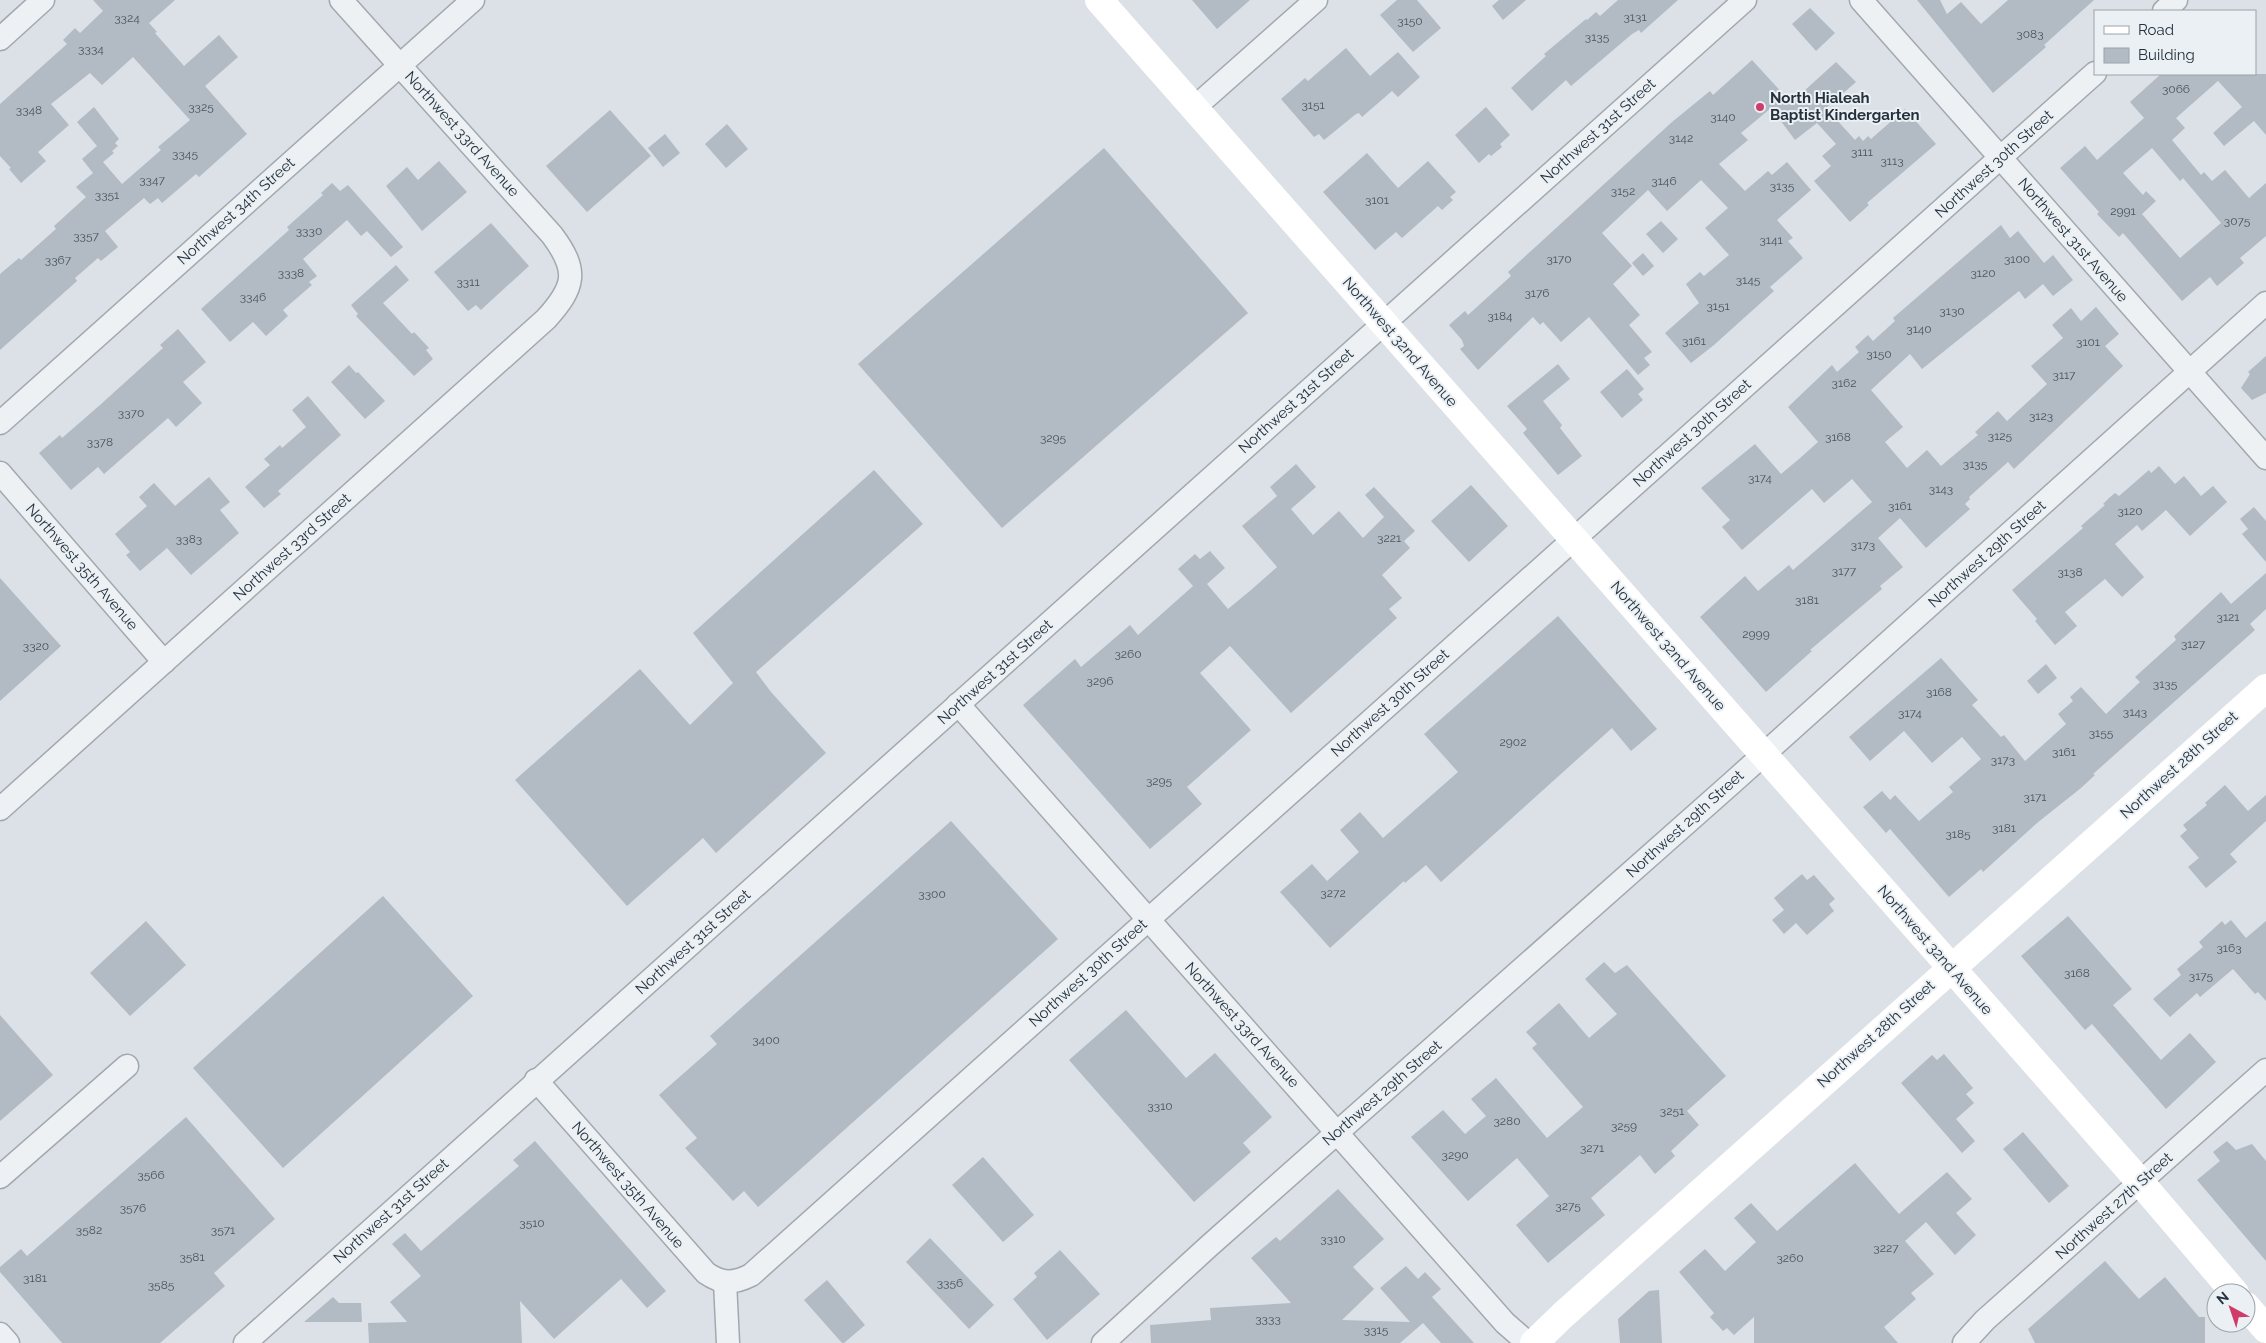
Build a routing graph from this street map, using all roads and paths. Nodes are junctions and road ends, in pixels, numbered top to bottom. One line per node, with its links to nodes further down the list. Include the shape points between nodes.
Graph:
1 (43, 0): 10 (street)
2 (340, 0): 11 (street, Northwest 33rd Avenue)
3 (473, 0): 11 (street, Northwest 34th Street)
4 (1099, 0): 13 (main road, Northwest 32nd Avenue)
5 (1316, 0): 13 (street)
6 (1745, 0): 17 (street, Northwest 31st Street)
7 (1861, 0): 14 (street, Northwest 31st Avenue)
8 (2176, 0): 9 (street)
9 (2165, 10)
10 (0, 39)
11 (399, 64): 15 (street, Northwest 33rd Avenue, via 552,235 565,254); 19 (street, Northwest 34th Street)
12 (2094, 74): 14 (street, Northwest 30th Street)
13 (1194, 108): 17 (main road, Northwest 32nd Avenue)
14 (2001, 158): 18 (street, Northwest 31st Avenue); 22 (street, Northwest 30th Street)
15 (572, 275): 23 (street, Northwest 33rd Street, via 561,300 546,319)
16 (2266, 303): 18 (street, Northwest 29th Street)
17 (1384, 323): 22 (main road, Northwest 32nd Avenue); 25 (street, Northwest 31st Street)
18 (2190, 372): 20 (street, Northwest 31st Avenue); 26 (street, Northwest 29th Street)
19 (0, 424)
20 (2266, 458)
21 (0, 473): 23 (street, Northwest 35th Avenue)
22 (1574, 539): 26 (main road, Northwest 32nd Avenue); 28 (street, Northwest 30th Street)
23 (164, 662): 27 (street, Northwest 33rd Street)
24 (2266, 688): 29 (main road, Northwest 28th Street)
25 (958, 704): 28 (street, Northwest 33rd Avenue); 32 (street, Northwest 31st Street)
26 (1763, 754): 29 (main road, Northwest 32nd Avenue); 33 (street, Northwest 29th Street)
27 (0, 809)
28 (1148, 919): 33 (street, Northwest 33rd Avenue); 36 (street, Northwest 30th Street, via 762,1266 741,1280)
29 (1951, 967): 35 (main road, Northwest 32nd Avenue); 46 (main road, Northwest 28th Street)
30 (127, 1066): 34 (street)
31 (2266, 1070): 35 (street, Northwest 27th Street)
32 (536, 1080): 36 (street, Northwest 35th Avenue, via 699,1266); 42 (street, Northwest 31st Street)
33 (1337, 1132): 44 (street, Northwest 29th Street); 45 (street, Northwest 33rd Avenue, via 1505,1323)
34 (0, 1177)
35 (2141, 1183): 37 (main road, Northwest 32nd Avenue); 47 (street, Northwest 27th Street, via 1985,1320)
36 (725, 1282): 43 (street)
37 (2226, 1283)
38 (2256, 1318): 39 (main road)
39 (2266, 1329)
40 (0, 1334): 41 (street)
41 (8, 1343)
42 (244, 1343)
43 (728, 1343)
44 (1103, 1343)
45 (1528, 1343)
46 (1534, 1343)
47 (1964, 1343)

